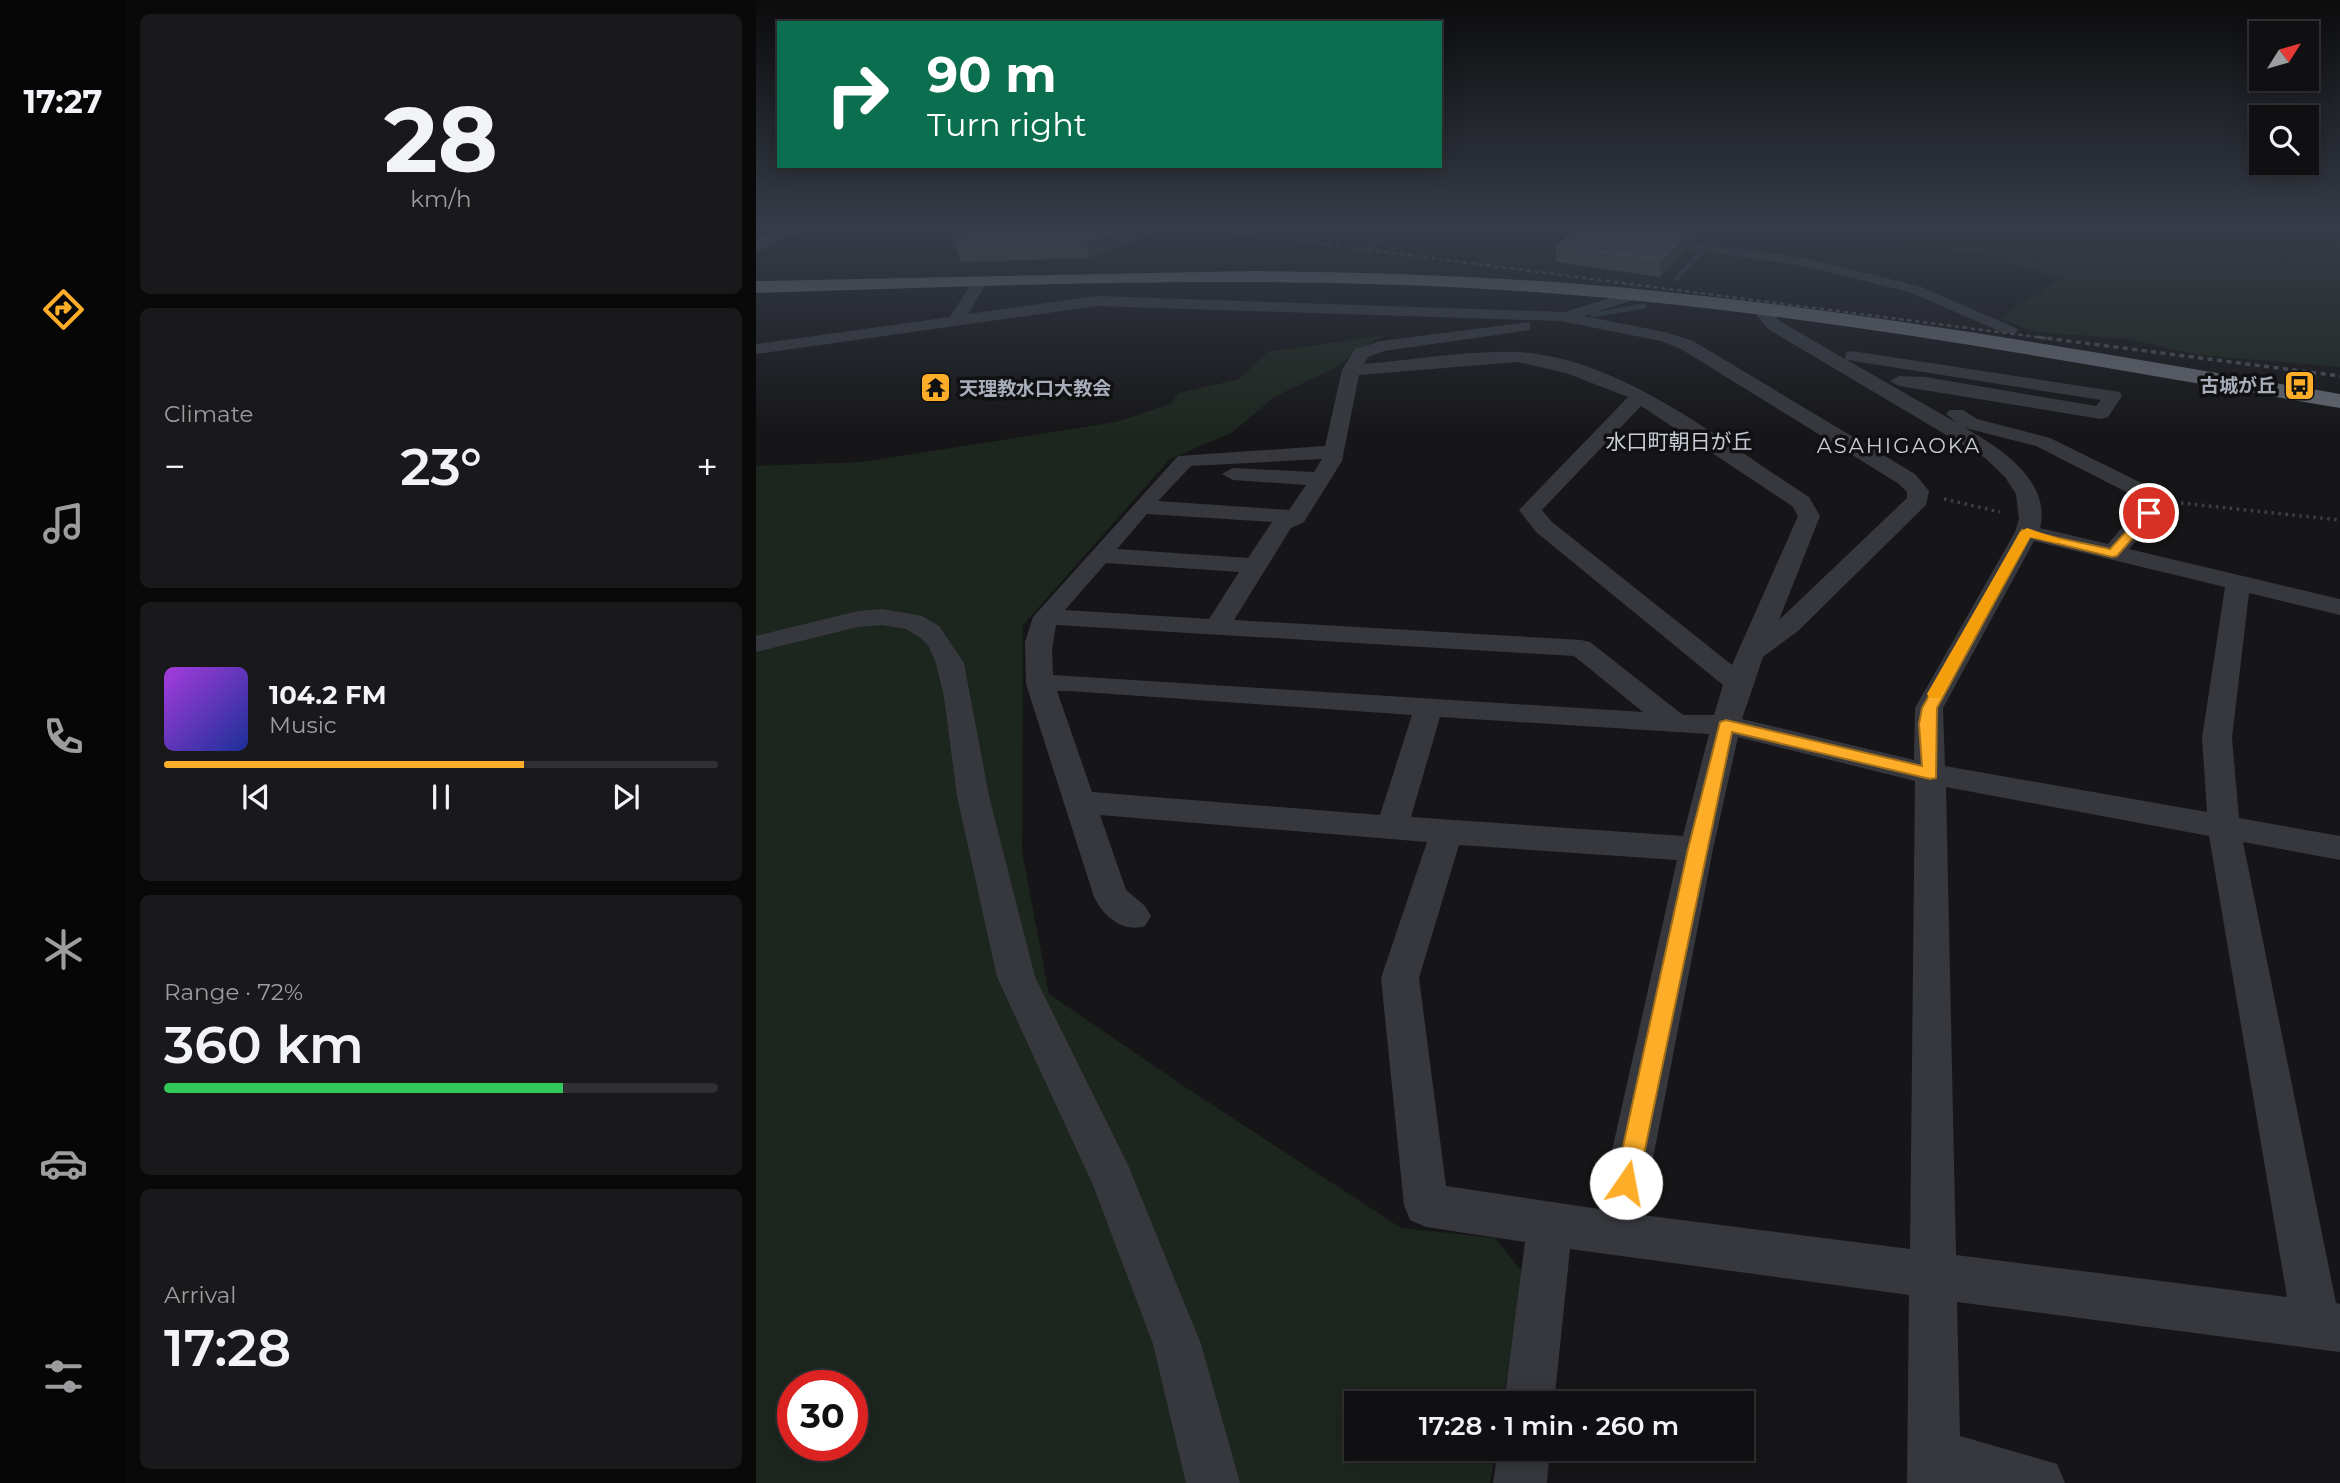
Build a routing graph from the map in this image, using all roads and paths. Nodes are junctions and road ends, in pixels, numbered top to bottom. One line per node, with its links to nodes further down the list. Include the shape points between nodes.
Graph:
1 (970, 297): 7 (street)
2 (1629, 297): 6 (street)
3 (1652, 297): 5 (highway)
4 (1934, 297): 8 (street)
5 (1761, 311): 10 (street, via 1792,321); 14 (highway, via 1932,333); 24 (street, via 1774,325 2004,463 2032,506)
6 (1560, 316): 7 (street, via 1097,301); 11 (street, via 1529,326 1368,349 1356,358); 33 (street, via 1687,345 1907,479 1918,491 1918,500 1789,625)
7 (957, 319): 9 (street)
8 (2010, 329)
9 (756, 349)
10 (1852, 356): 12 (street); 12 (street, via 2113,396 2101,413)
11 (1351, 370): 13 (street, via 1517,357 1613,382); 15 (street)
12 (1899, 382): 19 (street, via 1970,422 2043,442)
13 (1639, 397): 33 (street, via 1801,502 1809,516); 34 (street, via 1530,510 1544,527)
14 (2340, 401)
15 (1334, 452): 16 (street, via 1185,460); 17 (street)
16 (1173, 470): 17 (street); 20 (street)
17 (1320, 479): 22 (street)
18 (1942, 498): 21 (path)
19 (2156, 499): 23 (path); 25 (street)
20 (1141, 507): 22 (street); 26 (street)
21 (1994, 510)
22 (1296, 517): 27 (street, via 1283,523)
23 (2340, 520)
24 (2027, 532): 25 (street); 39 (street, via 1929,708)
25 (2112, 554): 28 (street)
26 (1100, 555): 27 (street); 30 (street)
27 (1254, 566): 31 (street)
28 (2238, 583): 29 (street); 41 (street, via 2217,738)
29 (2340, 607)
30 (1046, 617): 31 (street); 35 (street, via 1038,638)
31 (1217, 626): 37 (street, via 1581,648)
32 (756, 644): 54 (street, via 882,617 914,622 941,645 958,697 973,796 1016,977 1113,1180 1172,1332)
33 (1751, 653): 34 (street)
34 (1738, 682): 38 (street)
35 (1040, 684): 36 (street, via 1069,682); 40 (street)
36 (1429, 707): 37 (street); 42 (street)
37 (1676, 723): 38 (street)
38 (1726, 725): 39 (street); 45 (street)
39 (1930, 774): 41 (street); 49 (street)
40 (1080, 802): 42 (street); 46 (street, via 1111,897)
41 (2224, 826): 44 (street); 50 (street)
42 (1392, 827): 43 (street)
43 (1447, 832): 45 (street); 47 (street, via 1400,978 1426,1205)
44 (2340, 848)
45 (1696, 849): 48 (street)
46 (1133, 916)
47 (1550, 1224): 48 (street); 51 (street)
48 (1616, 1234): 49 (street)
49 (1934, 1273): 50 (street); 53 (street)
50 (2328, 1326)
51 (1531, 1391)
52 (1523, 1461): 55 (street)
53 (1934, 1469): 56 (street)
54 (1213, 1483)
55 (1520, 1483)
56 (2038, 1483)

